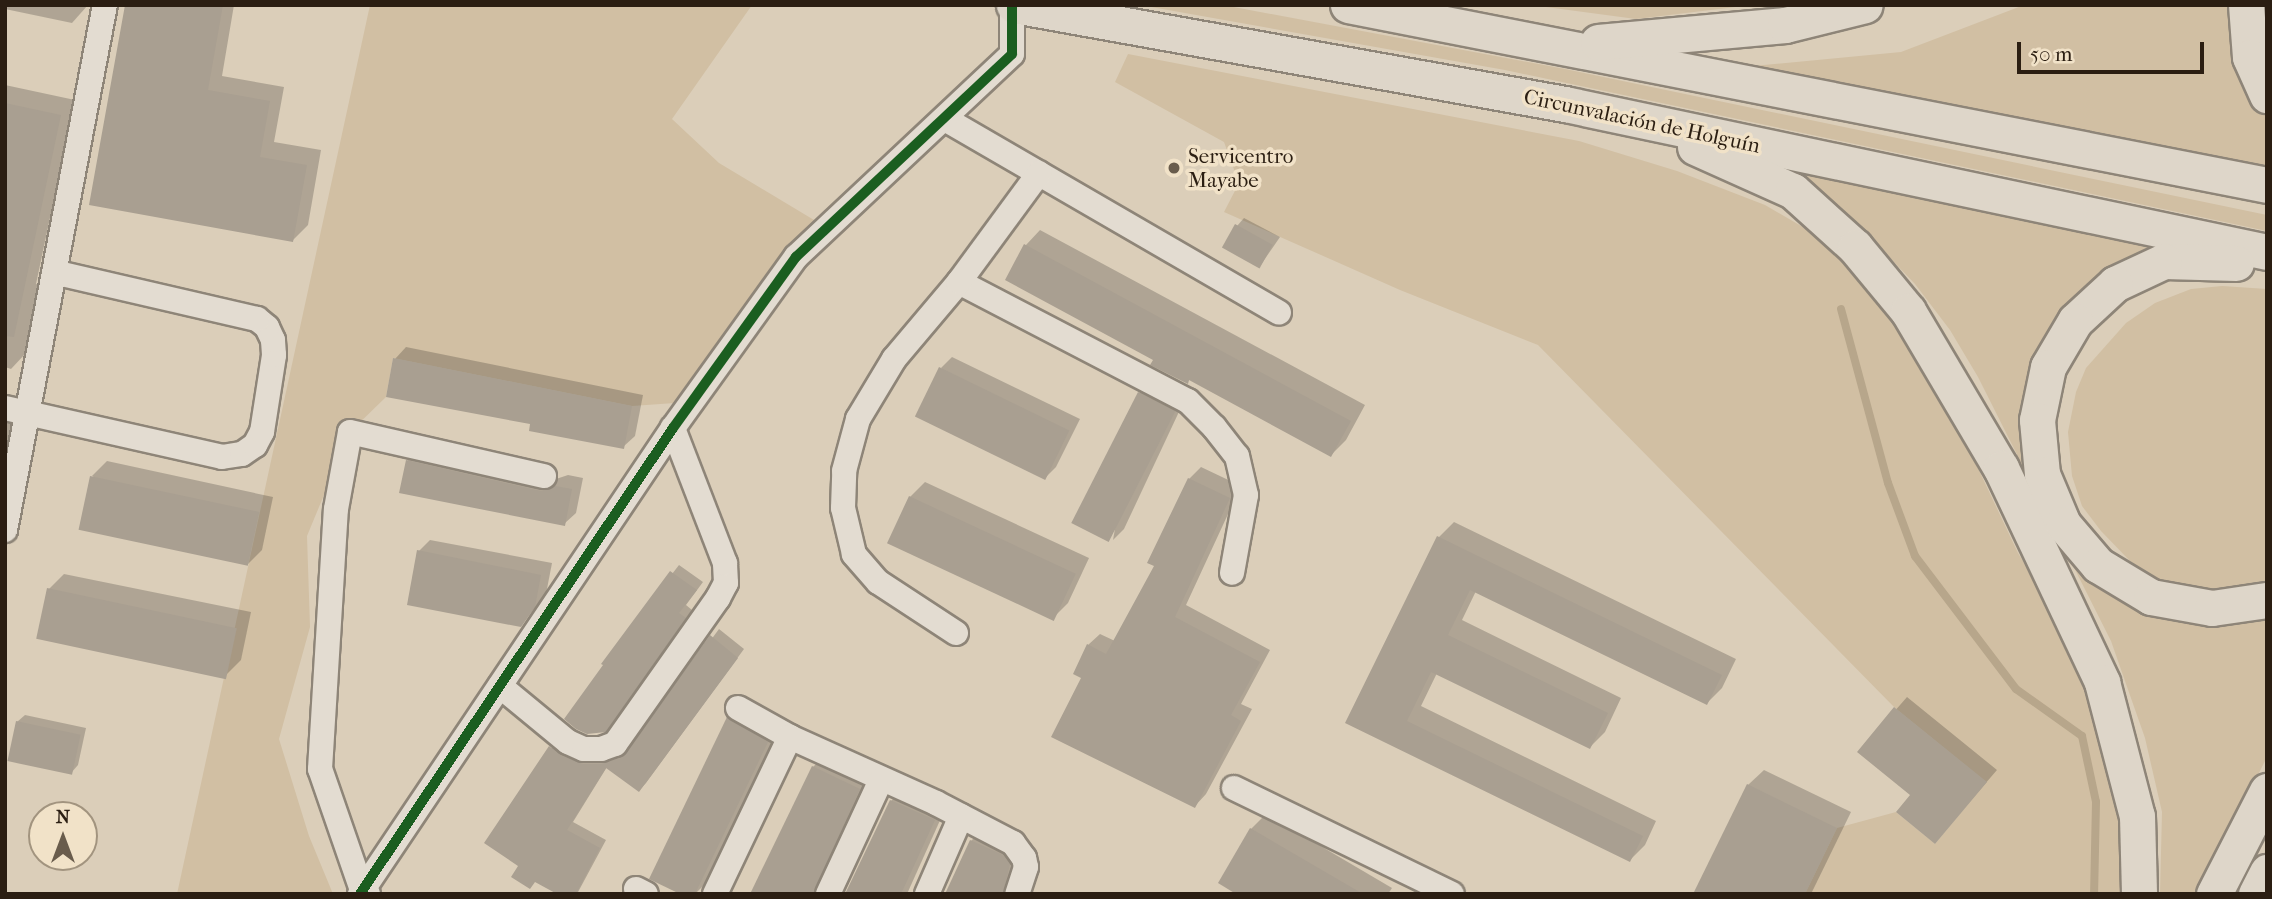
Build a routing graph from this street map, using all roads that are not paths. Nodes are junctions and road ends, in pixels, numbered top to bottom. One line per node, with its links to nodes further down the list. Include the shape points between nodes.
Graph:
1 (104, 5): 14 (street)
2 (1013, 5): 8 (highway, Circunvalación de Holguín); 9 (street, via 1012,54)
3 (1348, 5): 6 (highway)
4 (1865, 5): 6 (highway, via 1785,24)
5 (2246, 5): 7 (highway, via 2250,57)
6 (1559, 46): 11 (highway)
7 (2267, 95)
8 (1565, 104): 12 (highway, Circunvalación de Holguín); 39 (highway, via 1712,153 1793,191 1855,247 1908,311 2001,468 2102,682 2137,816)
9 (945, 119): 10 (street); 18 (street, via 796,257)
10 (1039, 173): 15 (street); 16 (street)
11 (2267, 185)
12 (2267, 252)
13 (2267, 266): 22 (highway, via 2164,261 2115,284 2075,321 2048,367 2037,420 2047,486 2063,524 2098,565 2151,597 2212,608)
14 (54, 272): 17 (street); 17 (street, via 257,319 267,327 274,355 262,432 255,445 242,454 222,457)
15 (959, 282): 21 (street, via 1188,401 1214,426 1237,457 1246,495); 23 (street, via 894,359 858,419 844,471 843,509 855,554 878,582)
16 (1279, 313)
17 (16, 410): 20 (street)
18 (673, 428): 24 (street); 24 (street, via 725,563 726,583 719,598 625,732 608,747 584,749 568,742)
19 (544, 476): 33 (street, via 350,432 336,509 320,769)
20 (5, 530)
21 (1232, 573)
22 (2267, 600)
23 (956, 633)
24 (500, 686): 33 (street)
25 (738, 708): 26 (street)
26 (790, 737): 27 (street); 34 (street)
27 (881, 780): 30 (street); 35 (street)
28 (1234, 788): 32 (street)
29 (2267, 791): 40 (highway)
30 (961, 816): 36 (street); 37 (street, via 1020,851 1026,867)
31 (2267, 872): 41 (highway)
32 (1423, 888): 38 (street)
33 (363, 892)
34 (715, 894)
35 (828, 894)
36 (928, 894)
37 (1017, 894)
38 (1452, 894)
39 (2139, 894)
40 (2214, 894)
41 (2256, 894)

